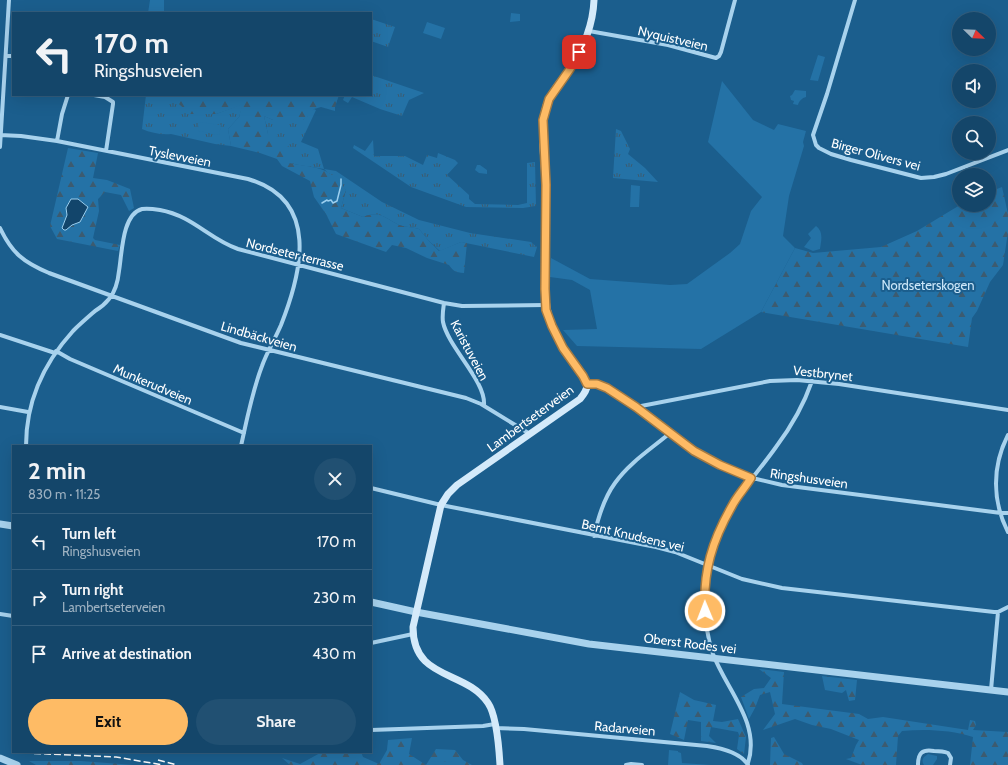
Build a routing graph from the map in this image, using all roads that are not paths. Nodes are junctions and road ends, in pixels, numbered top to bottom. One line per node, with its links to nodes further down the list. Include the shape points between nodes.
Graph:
1 (9, 0): 6 (street)
2 (594, 0): 5 (main road, Lambertseterveien)
3 (735, 0): 5 (street, Nyquistveien, via 720,55 716,58 668,44)
4 (855, 0): 15 (street, Birger Olivers vei, via 813,135 816,145 831,154 921,178 946,174)
5 (589, 31): 21 (main road, Lambertseterveien, via 575,61 549,99 543,120)
6 (7, 56): 7 (street); 9 (street)
7 (12, 56)
8 (0, 70): 9 (street)
9 (6, 70): 12 (street)
10 (68, 96): 13 (street)
11 (98, 96): 16 (street, via 109,99 113,104)
12 (1, 135): 13 (street, Tyslevveien); 14 (street)
13 (57, 142): 16 (street, Tyslevveien)
14 (0, 148)
15 (1008, 150)
16 (106, 151): 18 (street, Tyslevveien, via 248,179 269,187 285,200 294,216 298,229)
17 (0, 228): 19 (street, Lindbäckveien, via 15,252 35,267)
18 (299, 265): 19 (street, Nordseter terrasse, via 232,247 178,215 142,209 134,213 127,225 119,273); 20 (street, Nordseter terrasse); 23 (street, Tyslevveien, via 281,324)
19 (111, 296): 23 (street, Lindbäckveien, via 238,342); 24 (street, via 73,331)
20 (444, 303): 21 (street, Nordseter terrasse, via 462,306); 27 (street, Karistuveien, via 444,327 474,377 484,398)
21 (546, 305): 26 (main road, Lambertseterveien, via 556,336)
22 (0, 335): 24 (street, Munkerudveien)
23 (269, 350): 27 (street, Lindbäckveien, via 466,398); 33 (street, Tyslevveien, via 256,384)
24 (55, 352): 31 (street, via 41,378); 33 (street, Munkerudveien)
25 (812, 381): 29 (street, Vestbrynet, via 770,381); 30 (street, Vestbrynet); 38 (street, via 798,414)
26 (587, 384): 29 (street, Ringshusveien, via 607,388); 34 (main road, Lambertseterveien, via 580,399)
27 (484, 405): 34 (street, Lindbäckveien)
28 (0, 407): 31 (street)
29 (636, 407): 32 (street, Ringshusveien)
30 (1008, 410)
31 (28, 412): 36 (street)
32 (670, 433): 38 (street, Ringshusveien, via 706,458); 46 (street, via 630,466 614,485 601,511)
33 (244, 434): 37 (street, Tyslevveien)
34 (530, 434): 40 (main road, Lambertseterveien, via 454,488)
35 (1008, 435): 42 (street, via 997,466 995,481)
36 (26, 445)
37 (241, 445)
38 (751, 478): 42 (street, Ringshusveien, via 782,485); 47 (street, via 726,517)
39 (372, 488): 40 (street, Bernt Knudsens vei)
40 (441, 505): 46 (street, Bernt Knudsens vei); 50 (main road, Lambertseterveien)
41 (1008, 513): 42 (street, Ringshusveien)
42 (1001, 514): 45 (street)
43 (0, 524): 44 (street)
44 (12, 526)
45 (1008, 532)
46 (594, 536): 47 (street, Bernt Knudsens vei, via 675,552)
47 (708, 564): 51 (street, Bernt Knudsens vei, via 742,579 782,588); 56 (street, via 705,611)
48 (372, 602): 50 (street, Oberst Rodes vei)
49 (1008, 607): 51 (street)
50 (416, 612): 54 (main road, Lambertseterveien); 56 (street, Oberst Rodes vei, via 585,643)
51 (998, 612): 57 (street)
52 (0, 614): 53 (street)
53 (12, 616)
54 (413, 634): 55 (street); 59 (main road, Lambertseterveien, via 418,652 426,662 482,695 490,707)
55 (372, 643)
56 (715, 658): 57 (street, Oberst Rodes vei); 62 (street, via 750,731)
57 (991, 690): 58 (street, Oberst Rodes vei)
58 (1008, 692)
59 (495, 726): 60 (street, Radarveien); 62 (street, Radarveien, via 707,746 731,752); 64 (main road, Lambertseterveien)
60 (372, 730)
61 (0, 758): 63 (street)
62 (748, 764)
63 (17, 765)
64 (500, 765)
65 (626, 765): 66 (street)
66 (642, 765)
67 (918, 765): 68 (street, via 920,753 928,750 948,753 951,758)
68 (950, 765)

